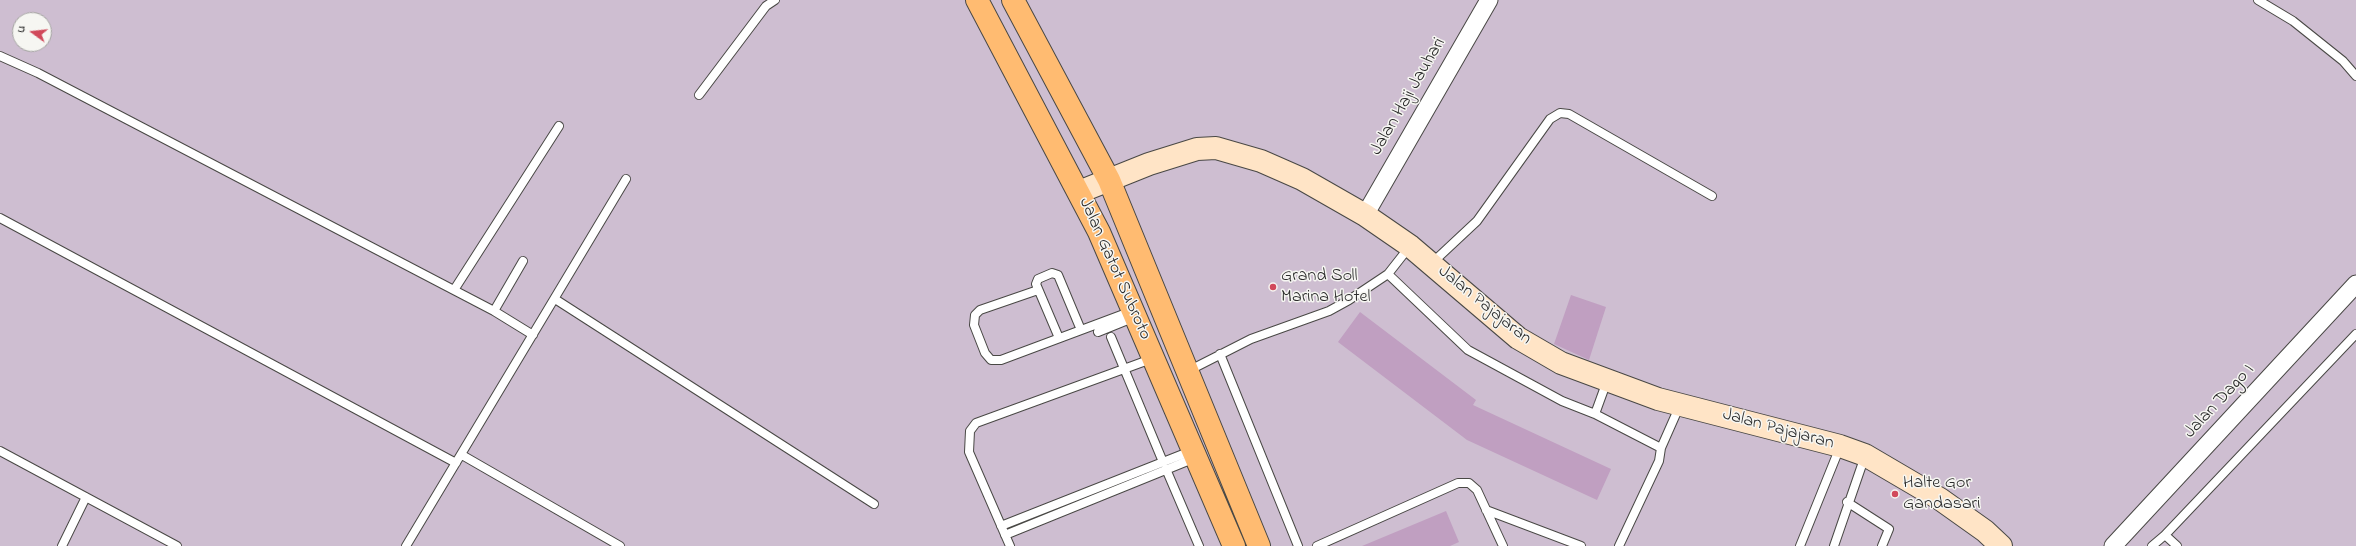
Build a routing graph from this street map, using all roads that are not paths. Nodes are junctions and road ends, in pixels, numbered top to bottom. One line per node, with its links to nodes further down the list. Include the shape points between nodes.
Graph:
1 (775, 0): 8 (lane, via 766,6)
2 (977, 0): 12 (highway, Jalan Gatot Subroto)
3 (1013, 0): 11 (highway, Jalan Gatot Subroto)
4 (1489, 0): 14 (street, Jalan Haji Jauhari)
5 (2259, 0): 7 (lane, via 2293,21 2343,61)
6 (0, 56): 21 (lane, via 38,73)
7 (2356, 76)
8 (699, 95)
9 (559, 126): 21 (lane)
10 (626, 179): 23 (lane)
11 (1109, 180): 12 (main road, Jalan Pajajaran); 14 (main road, Jalan Pajajaran, via 1184,153 1216,148 1261,161 1302,179); 35 (highway, Jalan Gatot Subroto)
12 (1079, 192): 25 (highway, Jalan Gatot Subroto, via 1100,232)
13 (1712, 196): 18 (lane, via 1569,114 1560,113 1550,120 1477,221)
14 (1365, 215): 16 (main road, Jalan Pajajaran)
15 (0, 218): 45 (lane)
16 (1410, 246): 18 (main road, Jalan Pajajaran); 19 (lane)
17 (523, 261): 24 (lane)
18 (1431, 264): 36 (main road, Jalan Pajajaran, via 1518,338 1561,363)
19 (1388, 274): 32 (lane, via 1329,311 1274,330); 38 (lane, via 1468,350 1562,401)
20 (2356, 284): 71 (street, Jalan Dago I)
21 (454, 290): 24 (lane)
22 (1038, 290): 26 (lane, via 1038,279 1052,273 1058,275); 31 (lane); 31 (lane, via 980,310 975,315 974,324 985,353 991,360 1001,360)
23 (555, 299): 29 (lane); 49 (lane)
24 (494, 311): 29 (lane)
25 (1134, 314): 26 (lane); 27 (lane); 33 (highway, Jalan Gatot Subroto)
26 (1081, 330): 31 (lane)
27 (1098, 332)
28 (2356, 334): 53 (lane)
29 (533, 335): 43 (lane)
30 (1111, 337): 34 (lane)
31 (1060, 338)
32 (1220, 354): 35 (lane); 62 (lane)
33 (1154, 358): 34 (lane); 42 (highway, Jalan Gatot Subroto)
34 (1124, 369): 46 (lane); 51 (lane, via 976,423 970,431 969,452)
35 (1187, 372): 61 (highway, Jalan Gatot Subroto)
36 (1607, 380): 37 (main road, Jalan Pajajaran); 38 (lane)
37 (1680, 404): 39 (main road, Jalan Pajajaran); 40 (lane)
38 (1596, 414): 40 (lane)
39 (1840, 446): 44 (main road, Jalan Pajajaran); 67 (lane)
40 (1661, 448): 66 (lane, via 1659,461)
41 (0, 451): 47 (lane)
42 (1196, 453): 46 (lane); 60 (highway, Jalan Gatot Subroto)
43 (462, 455): 45 (lane); 57 (lane)
44 (1865, 455): 48 (lane); 70 (main road, Jalan Pajajaran, via 1940,499 1985,531)
45 (456, 463): 56 (lane)
46 (1164, 466): 51 (lane); 52 (lane); 59 (lane)
47 (86, 497): 54 (lane); 55 (lane)
48 (1847, 502): 68 (lane); 69 (lane, via 1889,529)
49 (874, 504)
50 (1486, 510): 63 (lane, via 1477,490 1469,483 1458,483); 64 (lane); 65 (lane)
51 (1001, 526): 52 (lane)
52 (1005, 535): 58 (lane)
53 (2165, 535): 72 (lane); 73 (lane)
54 (62, 546)
55 (177, 546)
56 (406, 546)
57 (620, 546)
58 (1010, 546)
59 (1199, 546)
60 (1234, 546)
61 (1259, 546)
62 (1298, 546)
63 (1317, 546)
64 (1503, 546)
65 (1581, 546)
66 (1619, 546)
67 (1800, 546)
68 (1834, 546)
69 (1882, 546)
70 (2001, 546)
71 (2113, 546)
72 (2152, 546)
73 (2177, 546)

